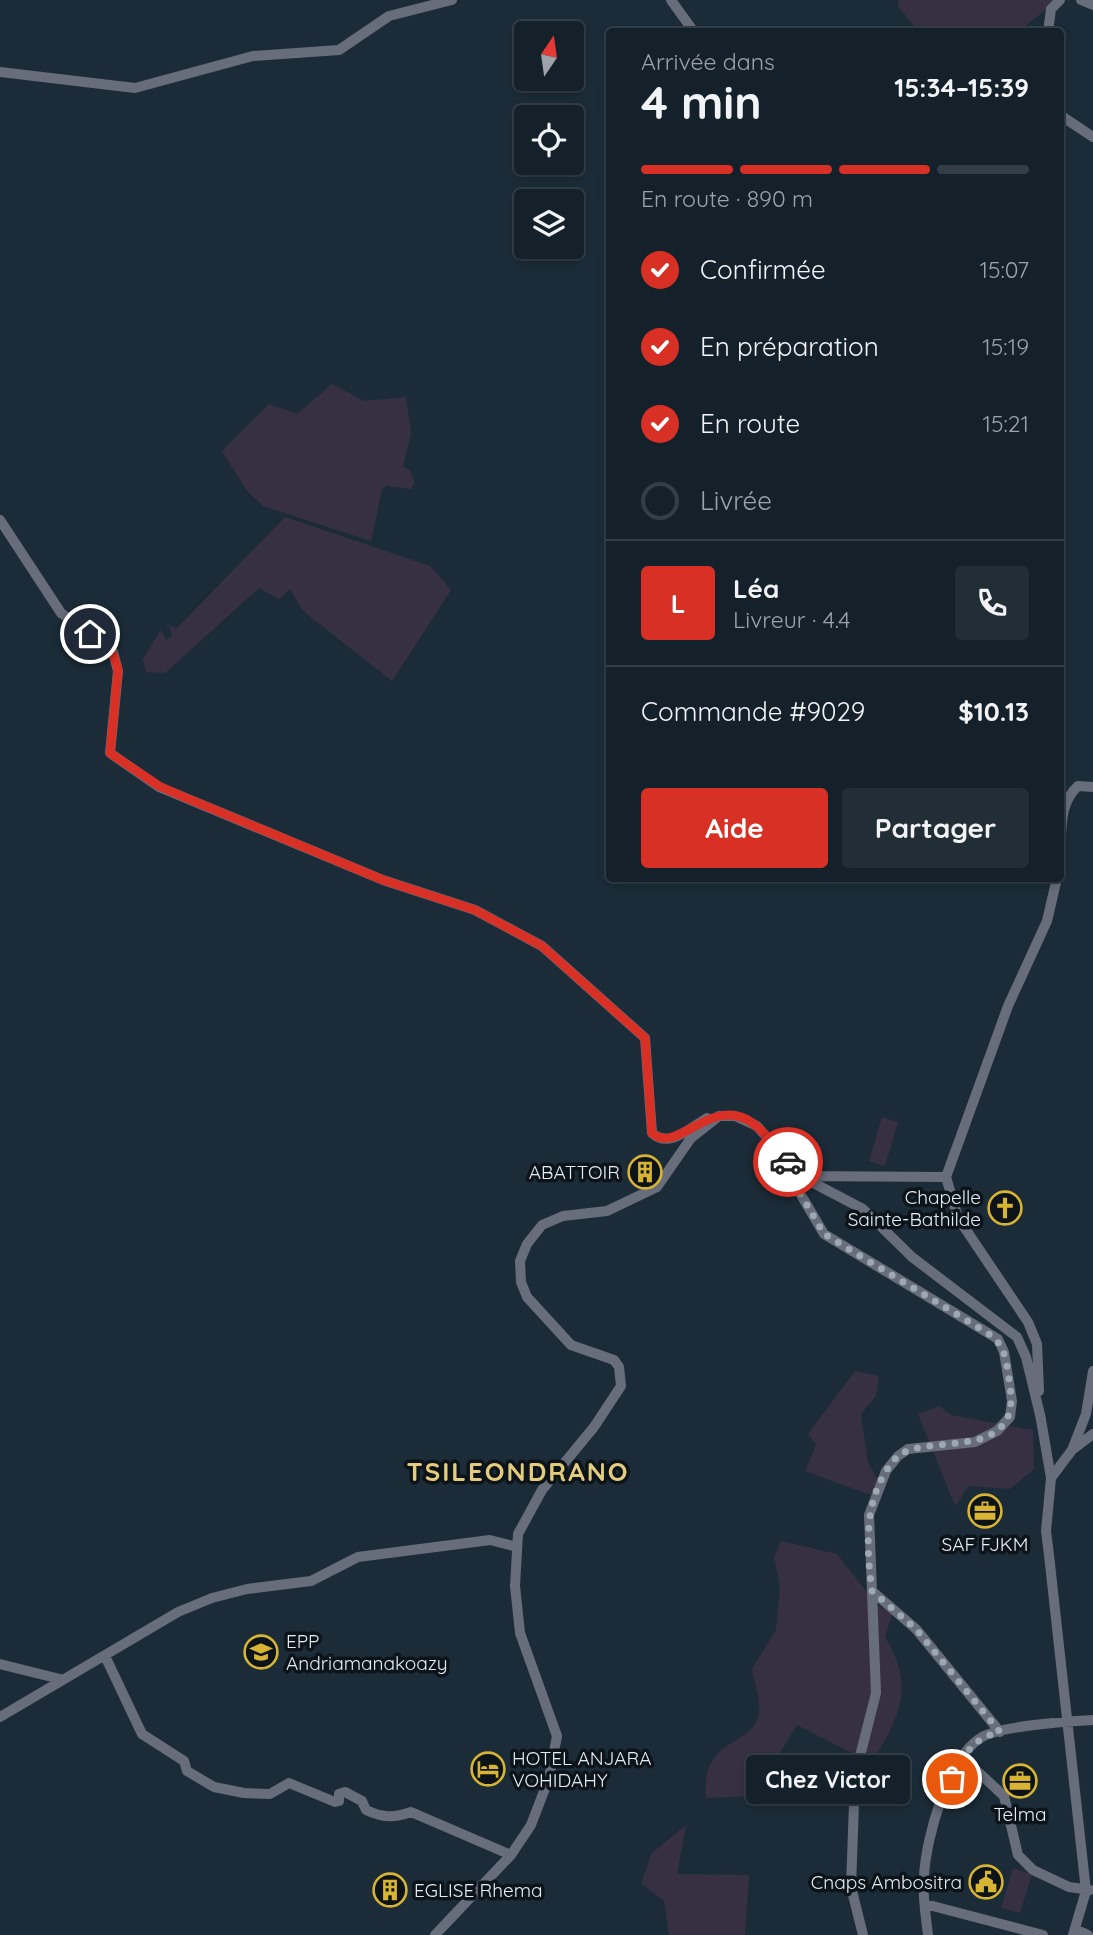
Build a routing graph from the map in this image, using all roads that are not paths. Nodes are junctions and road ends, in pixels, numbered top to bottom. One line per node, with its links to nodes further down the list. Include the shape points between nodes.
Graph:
1 (452, 0): 8 (street, via 389,16 340,50 253,56 135,88)
2 (671, 0): 6 (street)
3 (1060, 0): 7 (street, via 1051,9)
4 (1081, 0): 5 (street)
5 (1093, 5)
6 (691, 28)
7 (1049, 28)
8 (0, 72)
9 (1064, 118): 10 (street)
10 (1093, 137)
11 (0, 520): 15 (street, via 61,613 113,652 118,671 110,753 159,786 383,880 475,910 542,946 645,1038 652,1133 668,1140)
12 (1093, 787): 13 (street, via 1078,786)
13 (1064, 807)
14 (1055, 882): 17 (street, via 1048,921 1008,1006)
15 (719, 1116): 16 (street, via 735,1115 757,1126); 23 (street, via 691,1138 657,1186 607,1211 563,1216 542,1224 527,1244 520,1261 527,1297 571,1345 614,1360 621,1376 615,1398 527,1513)
16 (800, 1176): 17 (street); 19 (street, via 863,1209 912,1257 1017,1337); 24 (street, via 797,1188 824,1234 998,1339 1004,1352 1012,1401 1010,1417 998,1431 975,1442 908,1448 886,1471 869,1515)
17 (946, 1177): 19 (street, via 958,1218 1028,1322 1037,1344)
18 (1093, 1371): 21 (street, via 1086,1414)
19 (1041, 1419): 22 (street)
20 (1093, 1434): 21 (street)
21 (1072, 1450): 22 (street)
22 (1051, 1478): 30 (street, via 1046,1531)
23 (517, 1547): 25 (street, via 490,1540 358,1557 311,1581 212,1598 178,1612); 33 (street, via 515,1610 557,1736 536,1813)
24 (872, 1591): 31 (street, via 916,1629); 38 (street, via 876,1693 853,1795 851,1888)
25 (105, 1656): 27 (street); 33 (street, via 142,1734 214,1787 270,1794 289,1783 335,1802 345,1792 376,1815 394,1819 411,1812)
26 (0, 1664): 27 (street)
27 (60, 1679): 28 (street)
28 (0, 1717)
29 (1093, 1720): 30 (street)
30 (1066, 1721): 31 (street); 34 (street)
31 (1000, 1732): 32 (street, via 984,1735)
32 (962, 1757): 34 (street, via 1004,1796 1018,1855 1033,1870); 35 (street, via 929,1841 923,1877)
33 (510, 1856): 37 (street)
34 (1089, 1891): 36 (street)
35 (925, 1904): 39 (street); 40 (street)
36 (1074, 1932): 41 (street)
37 (435, 1935)
38 (863, 1935)
39 (928, 1935)
40 (1043, 1935)
41 (1088, 1935)

